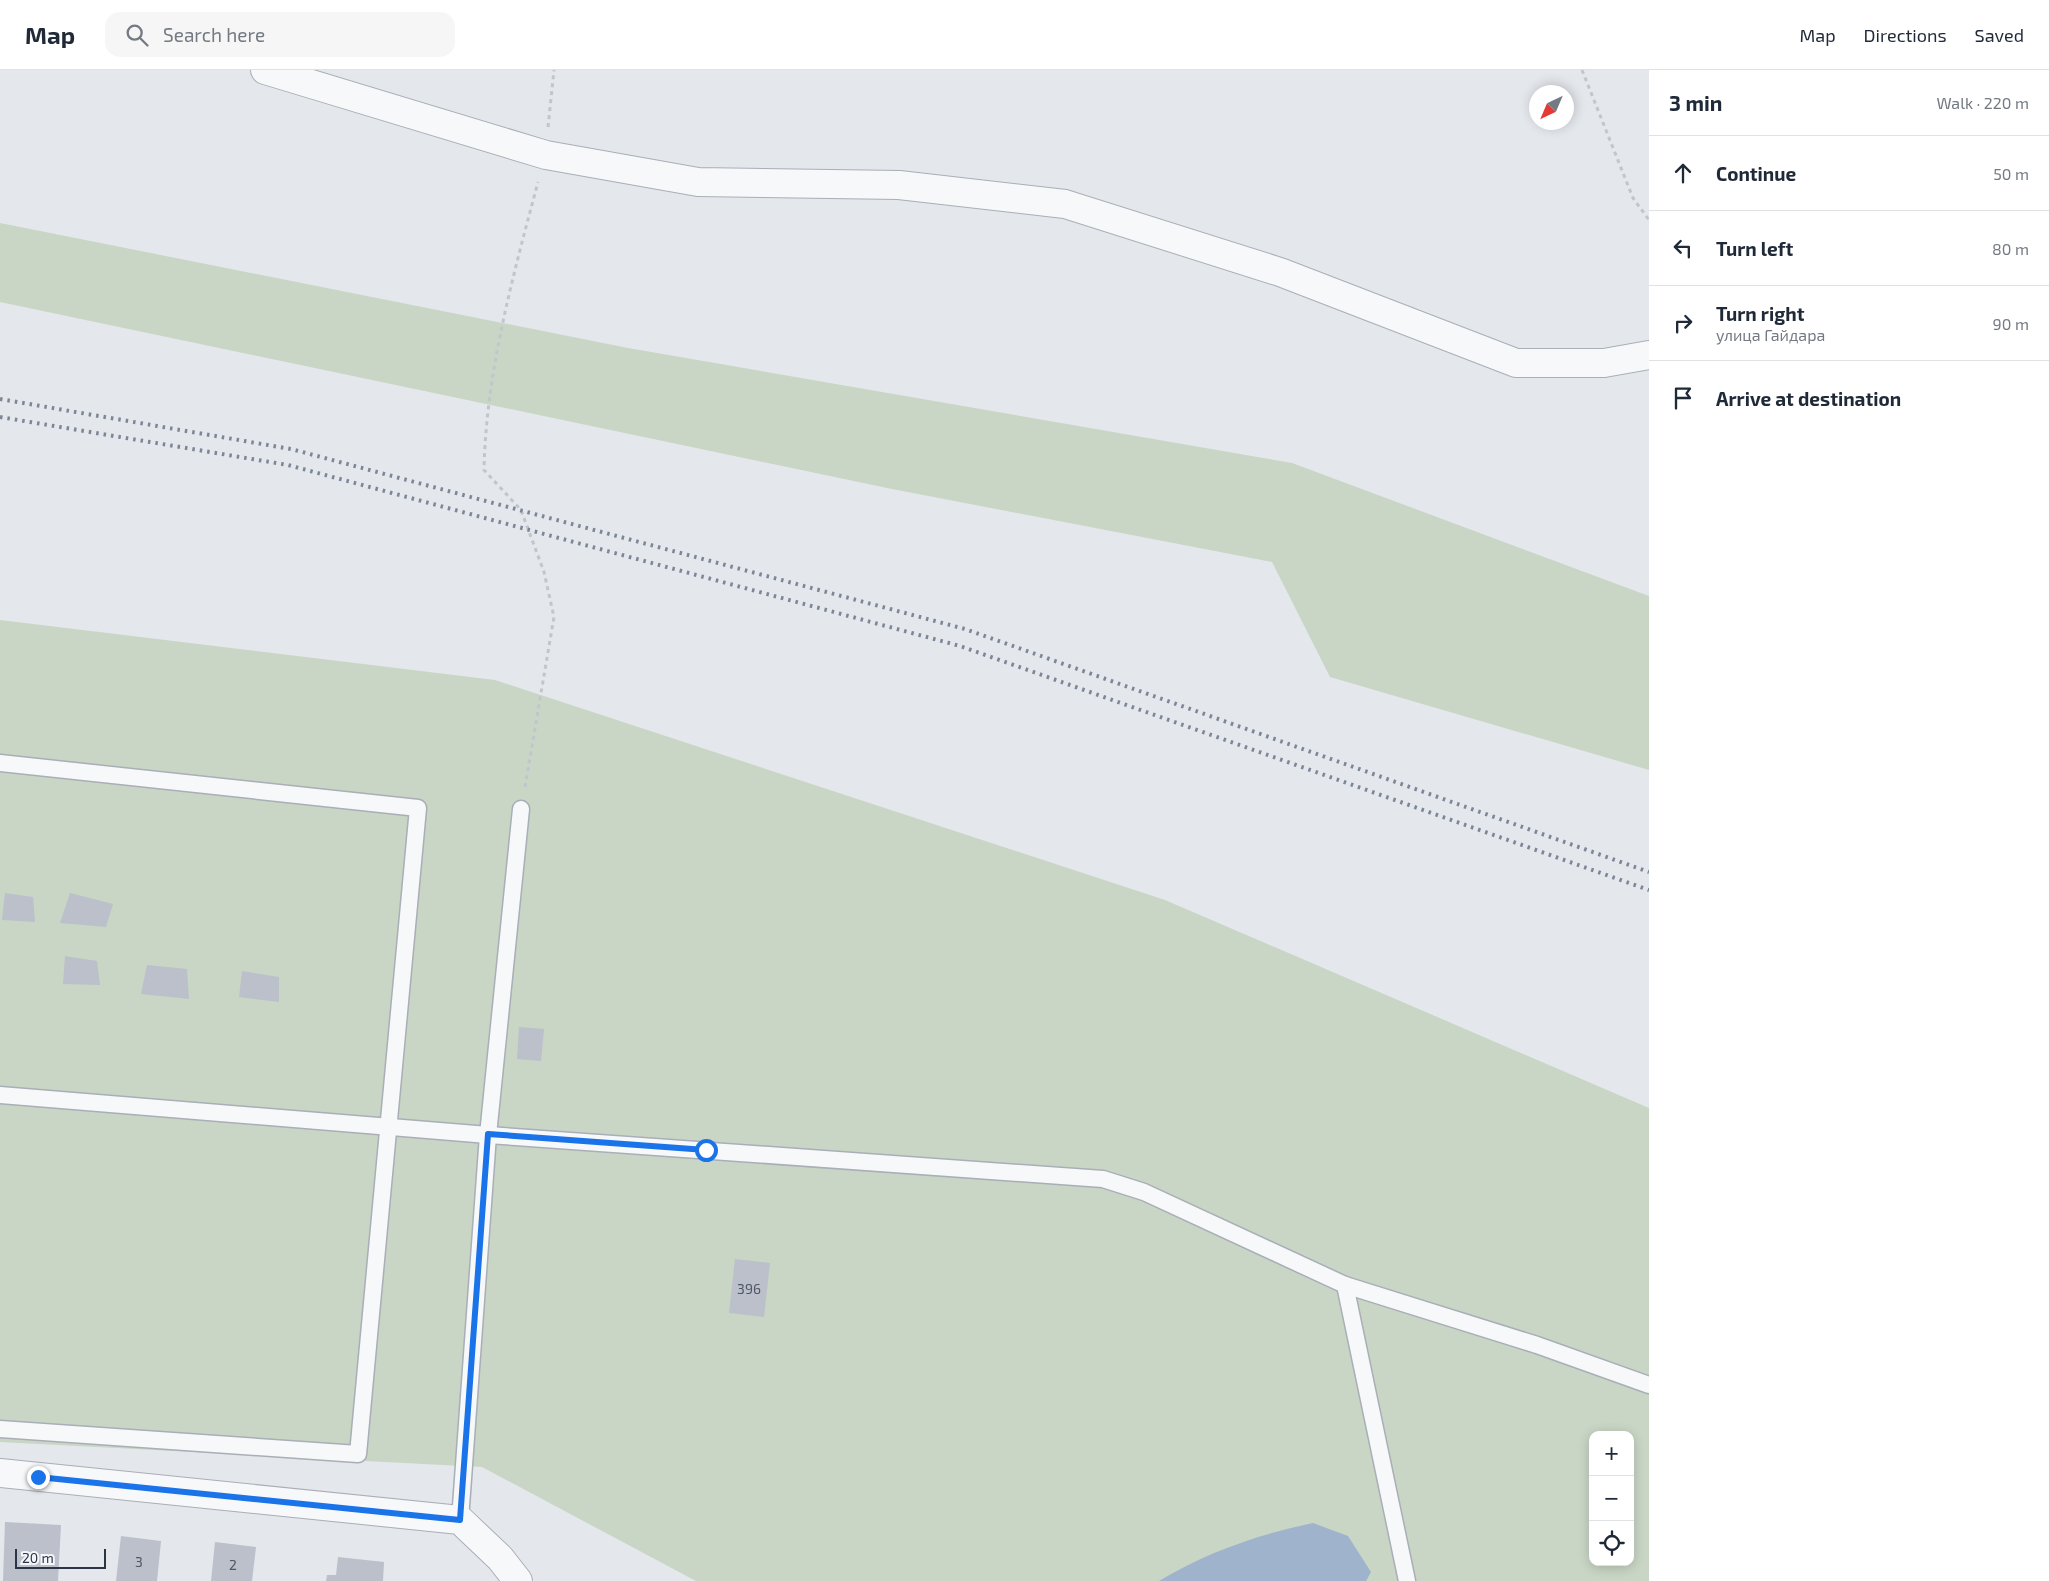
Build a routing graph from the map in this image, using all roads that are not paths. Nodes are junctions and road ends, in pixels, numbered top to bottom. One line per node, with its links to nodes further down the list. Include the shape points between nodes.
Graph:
1 (265, 70): 2 (street, via 546,154 698,182 899,185 1065,204 1280,272 1516,363 1604,363)
2 (1649, 355)
3 (0, 763): 6 (lane, via 418,808)
4 (521, 809): 7 (lane)
5 (0, 1095): 6 (lane)
6 (390, 1127): 7 (lane); 10 (lane, via 358,1454)
7 (488, 1134): 8 (lane, via 1104,1179 1144,1192); 12 (lane)
8 (1345, 1285): 9 (lane, via 1537,1344); 14 (lane)
9 (1649, 1385)
10 (0, 1429)
11 (0, 1474): 12 (street)
12 (460, 1520): 13 (street, via 500,1558)
13 (518, 1581)
14 (1407, 1581)

